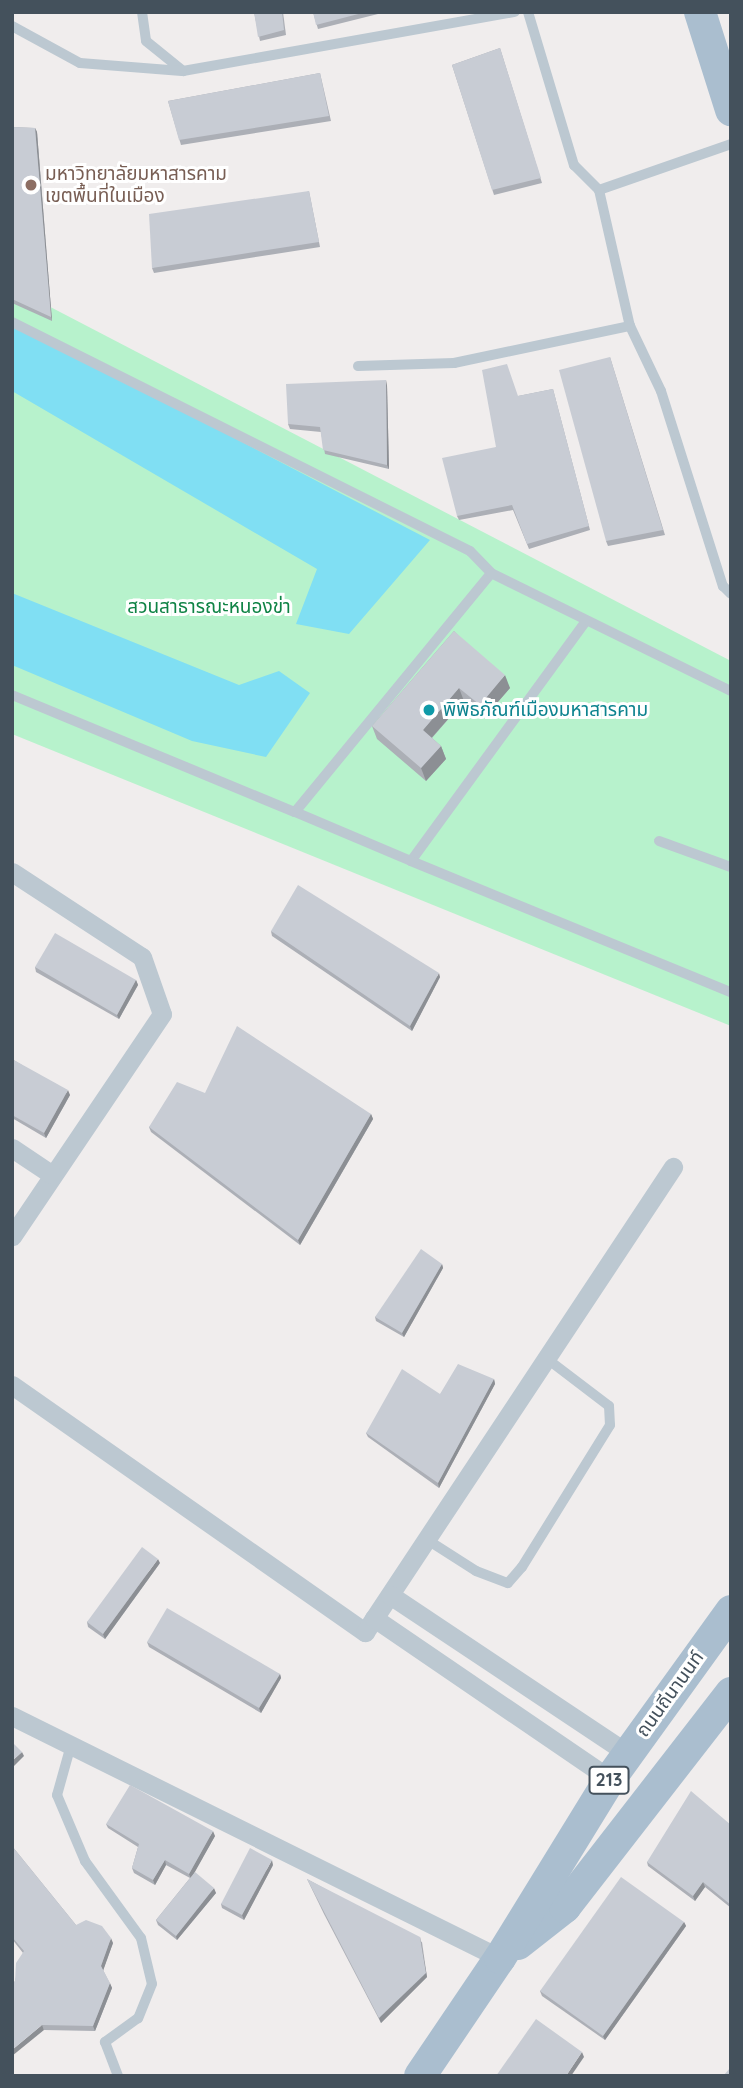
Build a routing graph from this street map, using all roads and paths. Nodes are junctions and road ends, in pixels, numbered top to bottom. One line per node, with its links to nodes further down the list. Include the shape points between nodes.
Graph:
1 (142, 12): 6 (lane, via 146,41)
2 (515, 12): 6 (lane)
3 (528, 12): 9 (lane, via 574,165)
4 (700, 12): 7 (main road)
5 (12, 26): 6 (lane, via 80,63)
6 (183, 71)
7 (731, 110)
8 (731, 144): 9 (lane)
9 (598, 190): 11 (lane)
10 (12, 322): 13 (lane, via 470,551)
11 (630, 326): 12 (lane, via 454,363); 14 (lane, via 661,391 723,586)
12 (358, 366)
13 (491, 573): 15 (lane); 18 (lane)
14 (731, 594)
15 (586, 621): 16 (lane); 20 (lane)
16 (731, 691)
17 (12, 695): 18 (lane)
18 (295, 812): 20 (lane)
19 (659, 841): 21 (lane)
20 (411, 861): 23 (lane)
21 (731, 867)
22 (12, 872): 26 (street, via 142,957 162,1014)
23 (731, 992)
24 (12, 1148): 26 (street)
25 (673, 1167): 28 (street)
26 (51, 1174): 27 (street)
27 (12, 1236)
28 (546, 1358): 30 (street); 30 (lane, via 609,1406 610,1425 522,1567 508,1583 476,1571)
29 (12, 1385): 33 (street, via 365,1632)
30 (426, 1539): 31 (street)
31 (390, 1595): 33 (street); 39 (street)
32 (731, 1611): 35 (main road, ถนนถีนานนท์ / 213)
33 (374, 1618): 39 (street)
34 (731, 1693): 37 (main road, ถนนถีนานนท์ / 213)
35 (656, 1712): 37 (main road); 39 (main road, ถนนถีนานนท์ / 213)
36 (12, 1716): 38 (street)
37 (695, 1740): 40 (main road, ถนนถีนานนท์ / 213, via 565,1907)
38 (71, 1745): 40 (street); 41 (lane, via 57,1795 85,1861 141,1938 152,1984 138,2018 105,2042)
39 (619, 1766): 40 (main road, ถนนถีนานนท์ / 213)
40 (500, 1958): 42 (main road, ถนนถีนานนท์ / 213)
41 (118, 2076)
42 (420, 2076)

